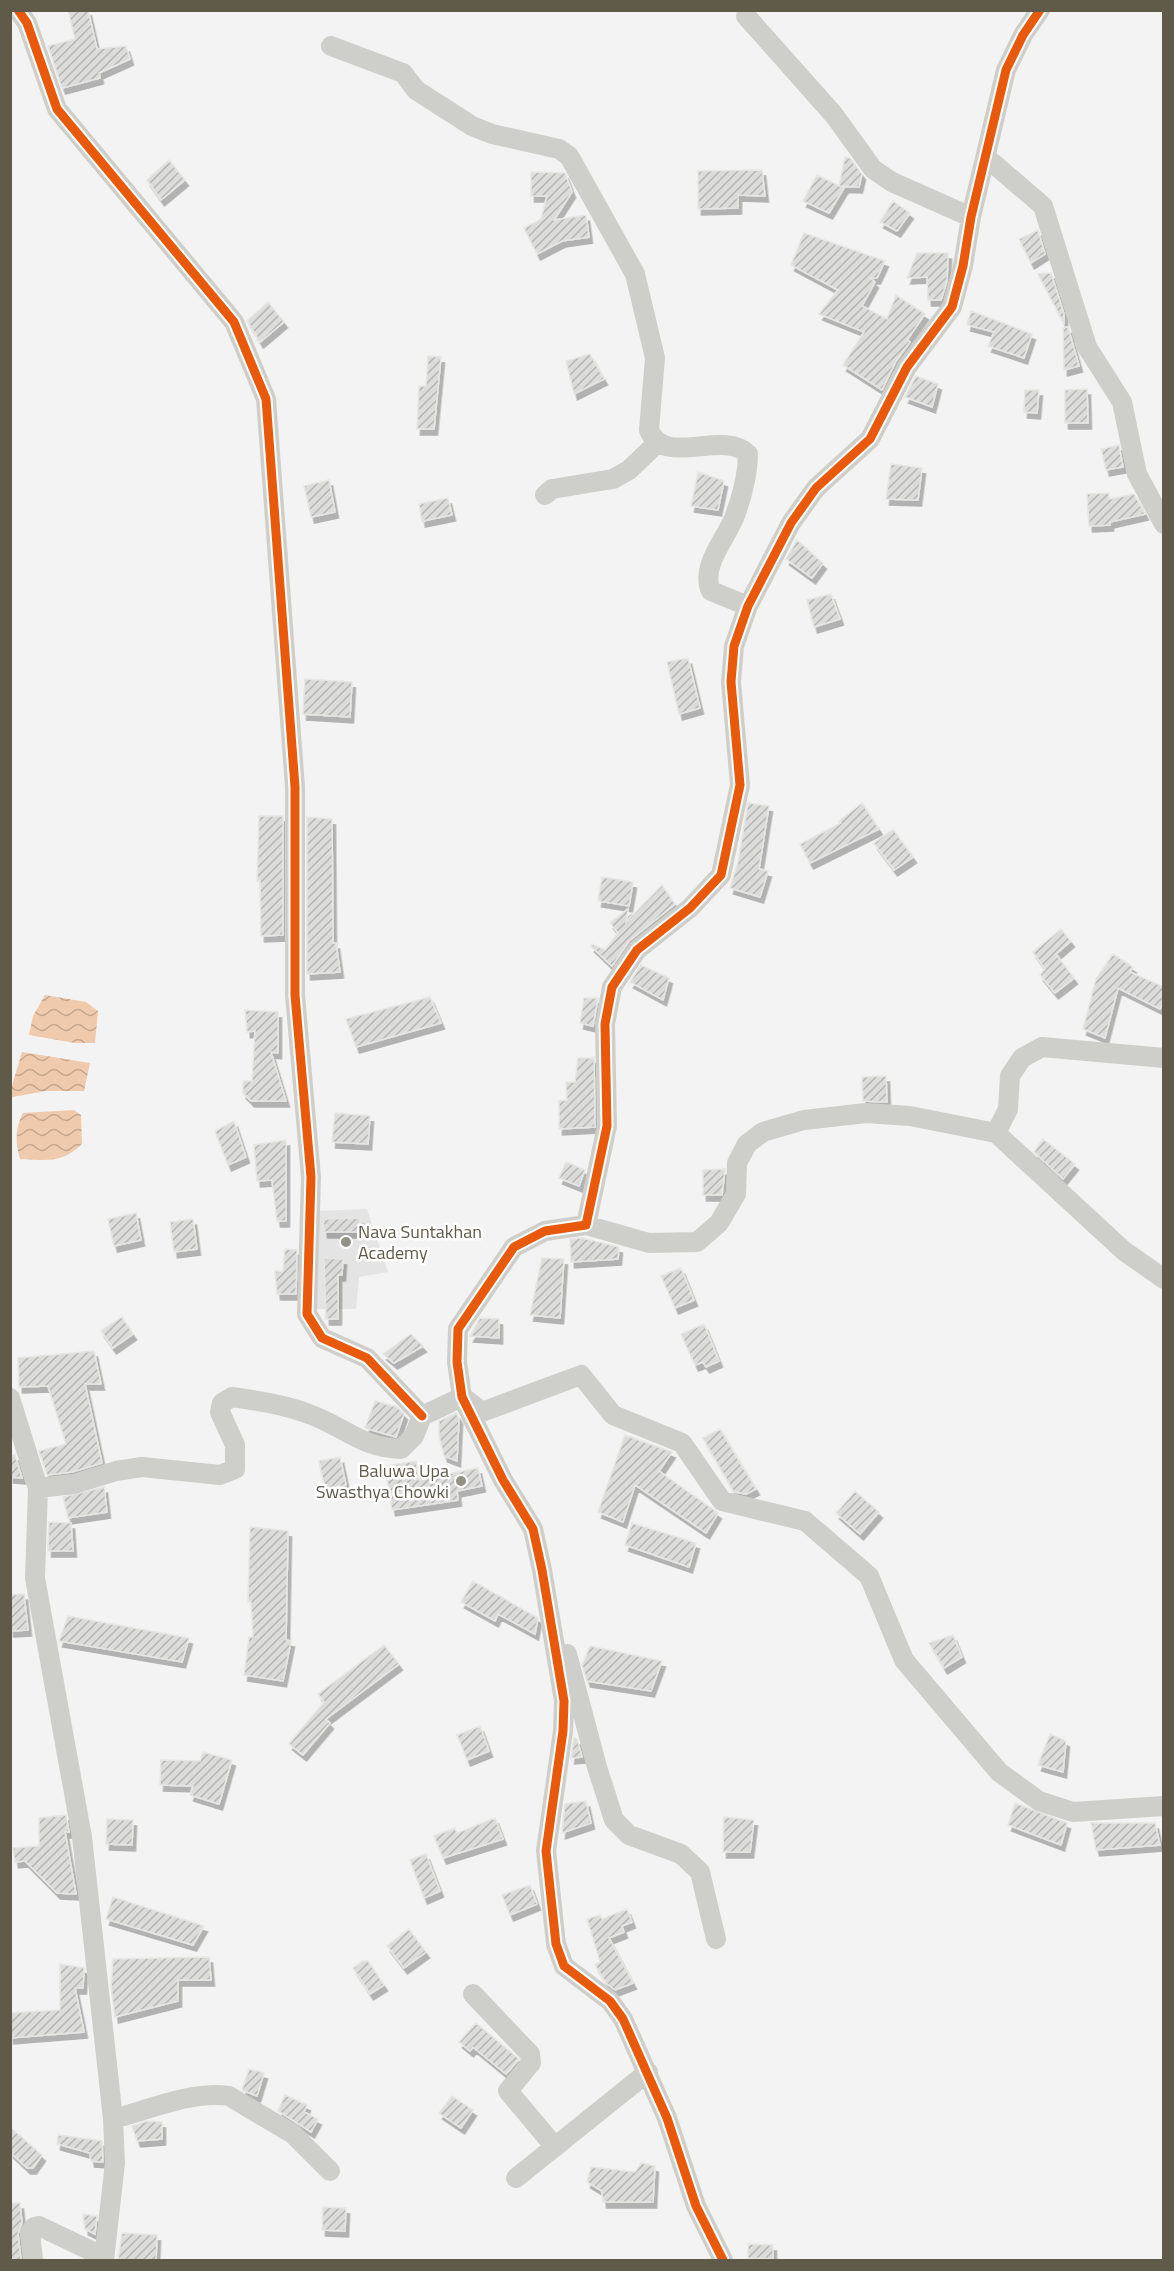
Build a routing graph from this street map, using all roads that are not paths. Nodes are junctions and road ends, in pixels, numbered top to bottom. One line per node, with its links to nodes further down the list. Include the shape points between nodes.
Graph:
1 (18, 10): 17 (street, via 27,23 57,109 234,322 266,399 295,786 295,994 311,1177 307,1314 322,1338 367,1358)
2 (1040, 10): 5 (street, via 1006,70)
3 (746, 16): 6 (street, via 834,115 873,169 900,186)
4 (331, 46): 7 (street, via 403,73 416,90 472,126 559,148 569,156 635,274 653,344 655,368 649,430)
5 (987, 158): 6 (street); 9 (street, via 1043,206 1087,347 1122,402 1137,474)
6 (971, 217): 10 (street, via 952,307 906,367 870,439 816,488 791,523)
7 (657, 443): 8 (street, via 629,470 613,479 565,485); 10 (street, via 731,446 748,454 734,518 707,575 711,591)
8 (545, 495)
9 (1164, 524)
10 (748, 606): 13 (street, via 734,646 731,682 740,785 721,875 690,908 637,950 612,987 605,1024 607,1126)
11 (1164, 1058): 12 (street, via 1042,1047 1022,1058 1010,1076 1008,1108)
12 (996, 1133): 13 (street, via 910,1116 866,1113 804,1120 763,1132 747,1144 737,1163 736,1194 719,1222 697,1242 649,1243); 14 (street, via 1124,1251)
13 (586, 1225): 15 (street, via 545,1232 514,1247 458,1329)
14 (1164, 1279)
15 (462, 1397): 17 (street); 19 (street, via 503,1480 533,1529); 20 (street, via 482,1412 581,1375 613,1415 682,1443 722,1502 805,1521 869,1575 904,1660 999,1772 1039,1801 1073,1812)
16 (10, 1398): 18 (street)
17 (422, 1416): 18 (street, via 414,1436 401,1449 379,1449 284,1405 232,1397 222,1403 220,1412 236,1445 235,1469 220,1475 142,1467 74,1484)
18 (38, 1488): 24 (street, via 36,1578 82,1837)
19 (548, 1608): 21 (street, via 563,1638 614,1820 629,1835 681,1854 700,1872); 23 (street, via 564,1701 546,1851 556,1944 564,1966 610,2001 623,2019)
20 (1164, 1806)
21 (716, 1939)
22 (473, 1994): 25 (street, via 530,2054 531,2063 508,2091)
23 (648, 2072): 25 (street); 30 (street, via 696,2206)
24 (113, 2119): 26 (street, via 186,2098 229,2096 293,2134); 28 (street, via 114,2163)
25 (555, 2147): 27 (street)
26 (330, 2171)
27 (516, 2178)
28 (104, 2259): 29 (street, via 39,2226 30,2233)
29 (33, 2260)
30 (723, 2260)

